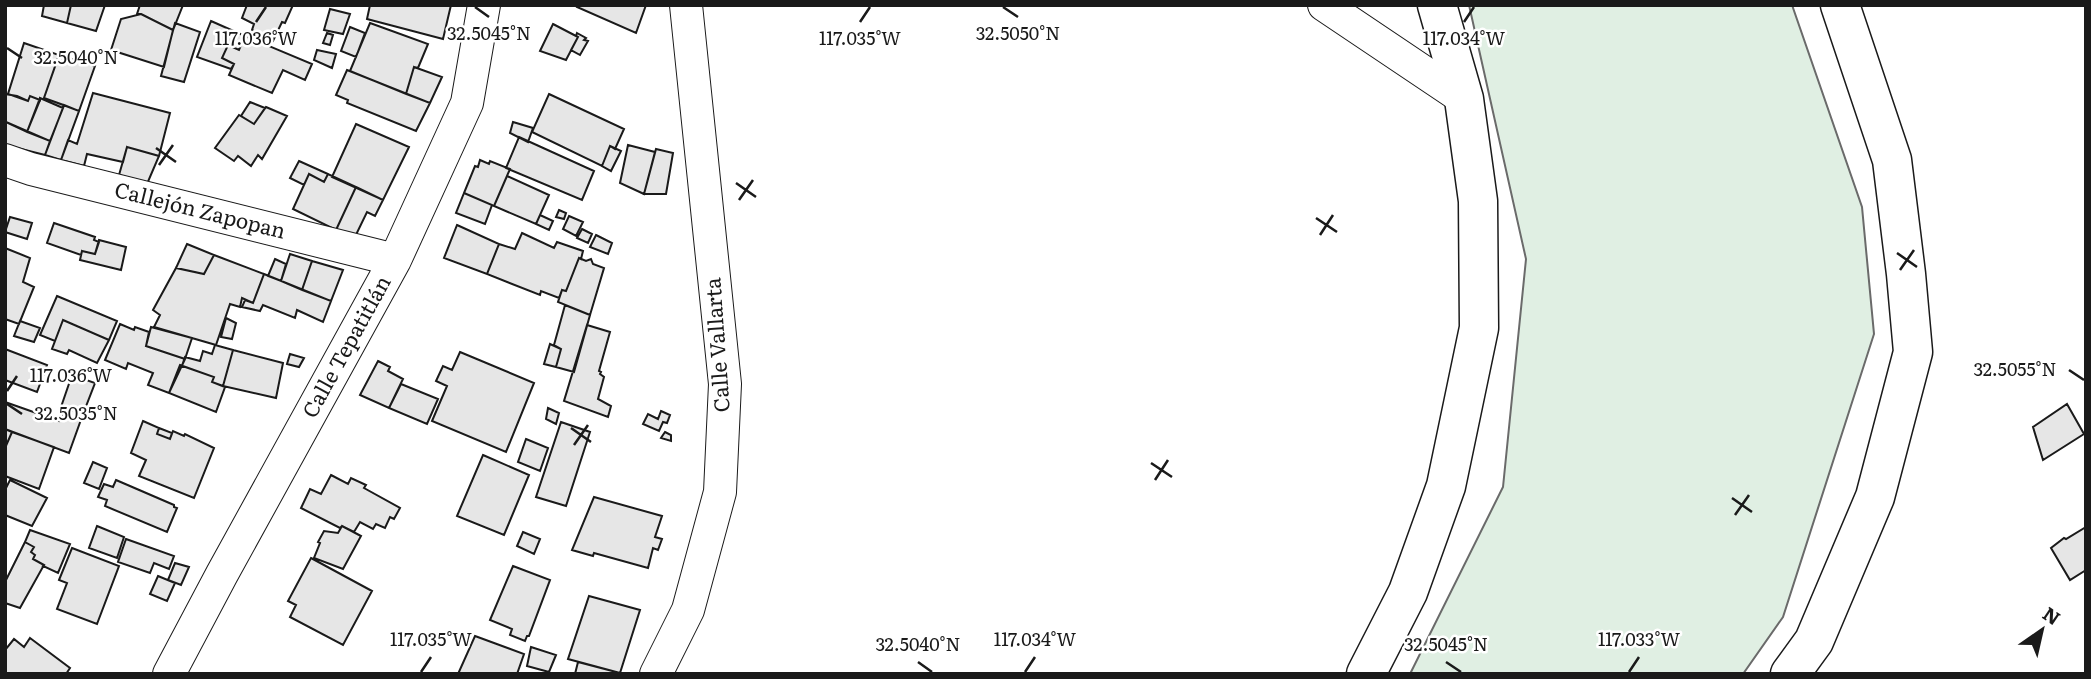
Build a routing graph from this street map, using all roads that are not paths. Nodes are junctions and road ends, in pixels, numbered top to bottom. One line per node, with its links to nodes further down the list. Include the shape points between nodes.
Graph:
1 (484, 5): 8 (street, Calle Tepatitlán, via 467,103)
2 (686, 5): 10 (street, Calle Vallarta, via 725,384 720,492 688,610)
3 (1324, 5): 6 (street)
4 (1437, 5): 6 (main road)
5 (1840, 5): 12 (main road, via 1892,160 1913,352 1875,497 1814,641)
6 (1464, 99): 11 (main road, via 1478,201 1479,328 1446,486 1408,592)
7 (5, 160): 8 (street, Callejón Zapopan)
8 (395, 260): 9 (street, Calle Tepatitlán)
9 (169, 674)
10 (656, 674)
11 (1366, 674)
12 (1790, 674)

